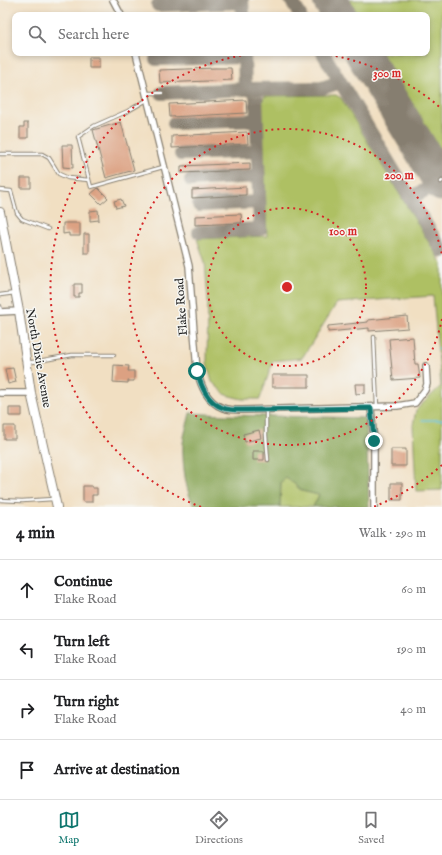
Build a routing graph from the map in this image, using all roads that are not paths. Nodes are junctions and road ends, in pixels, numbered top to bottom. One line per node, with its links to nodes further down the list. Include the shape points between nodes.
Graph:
1 (113, 0): 2 (street)
2 (119, 12)
3 (137, 56): 4 (street, Flake Road)
4 (146, 93): 5 (lane); 6 (street, Flake Road)
5 (162, 93)
6 (148, 100): 8 (street, Flake Road); 9 (lane, via 94,126 78,137)
7 (0, 154): 9 (lane, via 42,154 49,158 59,174 68,178)
8 (164, 167): 9 (lane, via 91,187); 25 (street, Flake Road, via 189,266 197,371 201,384 209,398 223,408)
9 (89, 180)
10 (0, 190): 12 (lane, via 11,191 17,213 22,219)
11 (0, 212): 13 (street, North Dixie Avenue)
12 (48, 229)
13 (16, 293): 14 (lane); 16 (street, North Dixie Avenue)
14 (0, 295)
15 (0, 306): 17 (lane)
16 (19, 311): 17 (street); 20 (street, North Dixie Avenue)
17 (0, 312)
18 (374, 337): 24 (lane)
19 (114, 356): 20 (lane, via 72,356)
20 (27, 363): 23 (street, North Dixie Avenue)
21 (426, 366): 24 (street, Flake Road, via 427,384 414,403)
22 (0, 393): 23 (street)
23 (32, 393): 28 (street, North Dixie Avenue)
24 (374, 407): 25 (street, Flake Road); 29 (street)
25 (266, 410): 26 (lane)
26 (268, 460)
27 (0, 500): 28 (lane)
28 (56, 503)
29 (374, 507)

